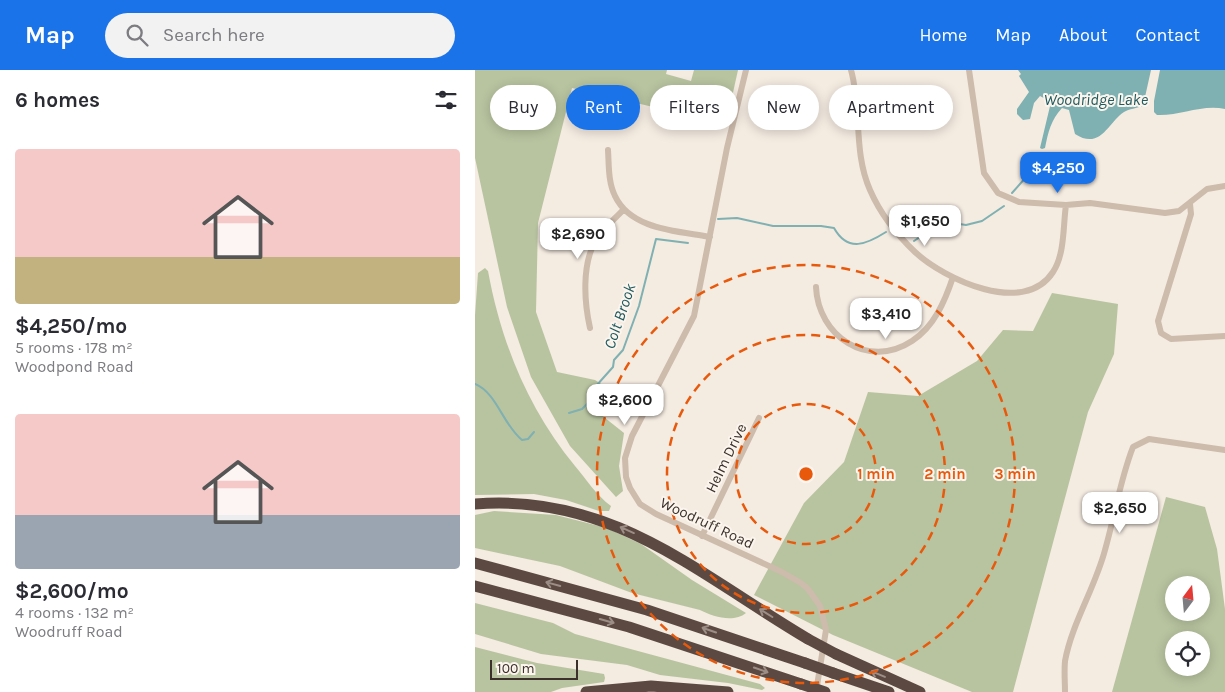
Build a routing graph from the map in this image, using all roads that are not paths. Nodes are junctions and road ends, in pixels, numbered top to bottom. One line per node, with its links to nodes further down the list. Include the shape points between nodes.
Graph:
1 (746, 70): 9 (street, Woodruff Road)
2 (851, 70): 10 (street, via 861,156 870,190 898,235 916,253)
3 (969, 70): 7 (street, via 984,173 998,193 1019,202)
4 (608, 150): 8 (street, via 610,177 615,195)
5 (1225, 186): 6 (street, via 1207,189)
6 (1190, 204): 7 (street, via 1179,211 1165,213 1090,203); 13 (street, via 1191,214 1158,321 1161,333 1171,338)
7 (1065, 205): 10 (street, via 1059,258 1054,271 1032,290 1004,293)
8 (624, 209): 9 (street, via 653,226); 12 (street, via 596,239 591,251 585,308)
9 (710, 236): 17 (street, Woodruff Road, via 694,316 632,436 625,458 626,477 640,504)
10 (953, 278): 11 (street, via 939,312 927,328 912,341 882,352 867,351 839,338 819,311)
11 (816, 287)
12 (590, 328)
13 (1225, 336)
14 (759, 418): 17 (street, Helm Drive)
15 (1225, 450): 26 (street, via 1149,438 1133,447 1125,466 1105,551 1073,634 1065,663)
16 (475, 504): 25 (highway, one-way to 16, bridge, via 808,639 659,546 617,525 552,507)
17 (702, 536): 22 (street, Woodruff Road, via 791,576 814,596 826,630)
18 (475, 563): 24 (highway, one-way to 18, bridge, via 665,616)
19 (475, 586): 23 (highway, one-way to 23, bridge, via 629,627)
20 (586, 692): 21 (highway, via 651,686)
21 (728, 692)
22 (816, 692)
23 (825, 692)
24 (889, 692)
25 (920, 692)
26 (1065, 692)

